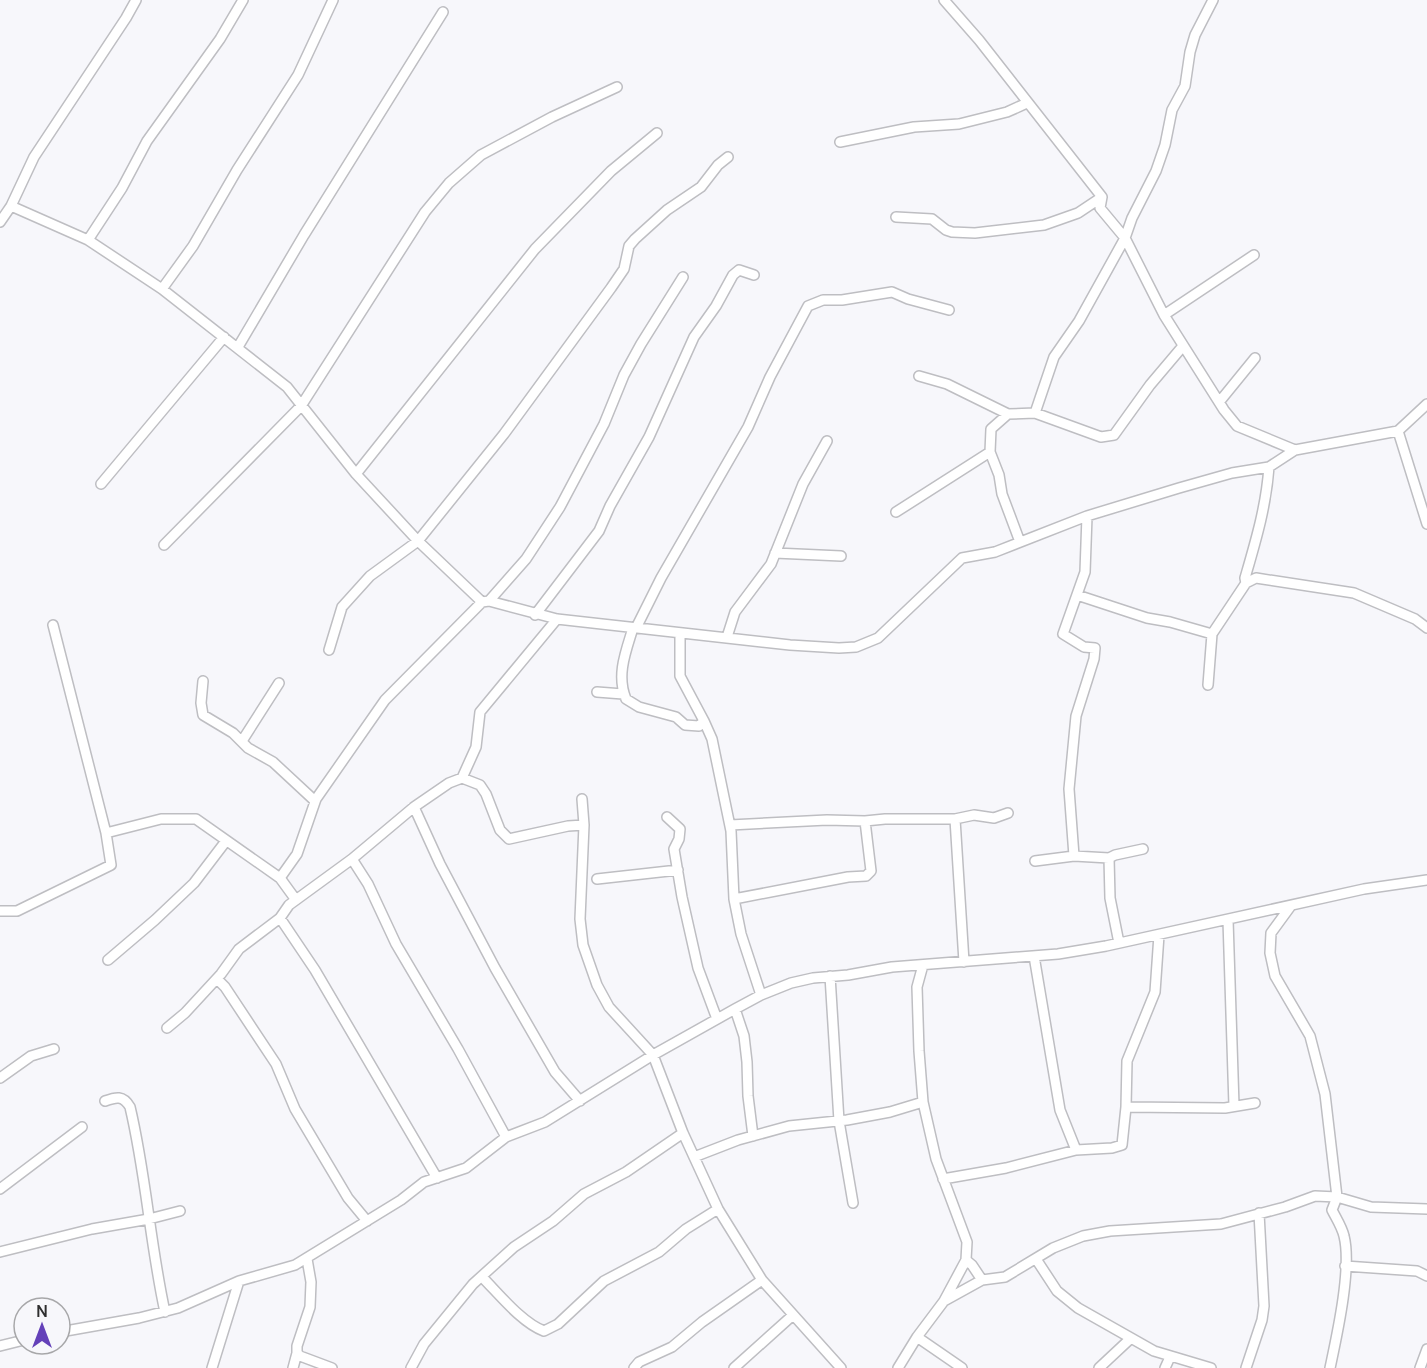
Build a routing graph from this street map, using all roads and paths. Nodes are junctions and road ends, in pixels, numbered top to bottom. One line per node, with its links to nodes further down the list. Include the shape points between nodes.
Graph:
1 (136, 0): 13 (street, via 34,158)
2 (243, 0): 17 (street, via 147,141)
3 (333, 0): 21 (street, via 298,75)
4 (944, 0): 8 (street)
5 (1213, 0): 16 (street, via 1195,35 1185,86 1172,110 1159,164)
6 (443, 12): 26 (street)
7 (617, 87): 31 (street, via 481,155 449,183 425,212)
8 (1028, 103): 10 (street, via 959,124); 12 (street)
9 (657, 133): 39 (street, via 611,171 535,249)
10 (840, 142)
11 (728, 158): 44 (street, via 701,187 635,238 624,268 611,288 504,434)
12 (1102, 197): 14 (street, via 1078,213 1044,225 975,233 952,232 932,219); 16 (street, via 1100,208)
13 (11, 206): 15 (street); 17 (street)
14 (896, 217)
15 (0, 222)
16 (1125, 238): 23 (street); 32 (street, via 1079,321 1054,357)
17 (88, 240): 21 (street)
18 (1254, 255): 23 (street)
19 (754, 275): 52 (street, via 739,270 733,275 694,337 649,437 599,531)
20 (683, 277): 51 (street, via 624,375 604,424 560,507 526,559)
21 (162, 290): 24 (street)
22 (949, 310): 55 (street, via 892,292 823,300 808,306 748,427)
23 (1164, 315): 25 (street)
24 (224, 337): 26 (street); 40 (street)
25 (1183, 346): 29 (street); 32 (street, via 1114,435 1101,436)
26 (238, 347): 31 (street, via 287,387)
27 (1255, 358): 29 (street)
28 (920, 376): 33 (street, via 947,384)
29 (1220, 401): 36 (street, via 1237,426)
30 (1427, 404): 34 (street)
31 (301, 406): 39 (street); 46 (street)
32 (1035, 412): 33 (street)
33 (1008, 414): 37 (street, via 991,429)
34 (1398, 431): 36 (street); 43 (street)
35 (827, 441): 47 (street, via 803,484)
36 (1294, 450): 38 (street)
37 (990, 452): 41 (street); 45 (street)
38 (1269, 467): 42 (street, via 1232,473); 49 (street, via 1263,520)
39 (356, 474): 44 (street)
40 (101, 484)
41 (896, 512)
42 (1087, 516): 45 (street); 50 (street, via 1085,572)
43 (1427, 524)
44 (418, 541): 51 (street); 60 (street, via 370,576 342,607)
45 (1020, 542): 59 (street, via 962,558 878,638 856,647 790,645)
46 (164, 545)
47 (775, 553): 48 (street); 59 (street, via 766,572 735,612)
48 (841, 556)
49 (1246, 583): 56 (street, via 1256,578 1354,593); 58 (street)
50 (1077, 595): 58 (street); 81 (street, via 1063,634 1084,647 1095,648 1076,716 1069,789)
51 (485, 602): 52 (street); 70 (street, via 385,700)
52 (535, 615): 53 (street)
53 (557, 620): 55 (street); 68 (street, via 480,712 476,747)
54 (53, 625): 78 (street)
55 (634, 628): 57 (street); 65 (street, via 622,661)
56 (1427, 628)
57 (680, 633): 59 (street); 66 (street, via 680,676)
58 (1212, 634): 63 (street)
59 (727, 637)
60 (329, 650)
61 (203, 681): 67 (street, via 204,716)
62 (279, 683): 67 (street)
63 (1208, 686)
64 (597, 692): 65 (street)
65 (623, 694): 66 (street, via 631,703 676,717 685,725 699,726)
66 (704, 721): 77 (street, via 712,739)
67 (242, 741): 70 (street, via 273,762)
68 (462, 778): 71 (street); 76 (street, via 480,784 500,830 509,839)
69 (582, 800): 76 (street)
70 (315, 801): 86 (street, via 297,854)
71 (414, 807): 83 (street); 111 (street, via 495,968 555,1072)
72 (1008, 813): 74 (street, via 994,818 974,815)
73 (667, 817): 85 (street, via 680,830 674,849)
74 (955, 819): 75 (street); 99 (street)
75 (865, 821): 77 (street); 89 (street, via 871,871 866,876)
76 (584, 825): 108 (street, via 580,910 584,945 609,1007)
77 (730, 825): 89 (street)
78 (106, 833): 79 (street, via 161,819 196,819); 92 (street, via 111,865 17,911)
79 (226, 841): 86 (street); 98 (street, via 195,883)
80 (1143, 849): 82 (street)
81 (1074, 855): 82 (street); 84 (street)
82 (1109, 858): 96 (street, via 1110,898)
83 (352, 859): 90 (street); 120 (street)
84 (1035, 861)
85 (678, 870): 87 (street); 105 (street, via 698,968)
86 (280, 878): 90 (street)
87 (597, 879)
88 (1427, 880): 91 (street, via 1364,889)
89 (734, 899): 103 (street)
90 (296, 900): 93 (street)
91 (1290, 907): 94 (street); 126 (street, via 1271,933 1270,953 1275,976 1310,1036 1325,1094)
92 (0, 911)
93 (280, 918): 102 (street, via 239,949); 123 (street, via 315,970)
94 (1228, 920): 95 (street); 114 (street)
95 (1158, 935): 96 (street); 115 (street, via 1155,992 1127,1061)
96 (1119, 943): 97 (street)
97 (1034, 956): 99 (street); 121 (street, via 1060,1110)
98 (108, 960)
99 (964, 962): 100 (street)
100 (923, 965): 101 (street); 112 (street, via 917,996)
101 (830, 976): 103 (street, via 791,983); 116 (street)
102 (217, 979): 106 (street); 133 (street, via 276,1064 299,1117 348,1198)
103 (761, 995): 104 (street)
104 (735, 1009): 105 (street); 119 (street, via 745,1045)
105 (717, 1019): 108 (street)
106 (167, 1028)
107 (54, 1049): 109 (street, via 31,1056)
108 (654, 1055): 111 (street); 118 (street)
109 (0, 1078)
110 (105, 1101): 132 (street, via 120,1097 130,1107)
111 (580, 1101): 120 (street, via 545,1122)
112 (923, 1102): 116 (street); 124 (street)
113 (1255, 1103): 114 (street)
114 (1234, 1106): 115 (street)
115 (1126, 1107): 121 (street, via 1122,1145)
116 (839, 1121): 119 (street, via 789,1126); 127 (street)
117 (82, 1127): 125 (street)
118 (682, 1133): 122 (street); 140 (street, via 626,1172 584,1194 514,1247)
119 (753, 1136): 122 (street)
120 (506, 1137): 123 (street, via 466,1168)
121 (1076, 1150): 124 (street)
122 (694, 1157): 128 (street)
123 (437, 1178): 133 (street, via 424,1182)
124 (943, 1179): 137 (street, via 967,1242)
125 (0, 1189)
126 (1337, 1197): 129 (street, via 1371,1207); 131 (street, via 1315,1196); 138 (street, via 1332,1210 1344,1236)
127 (853, 1203)
128 (718, 1209): 140 (street, via 659,1252 604,1281 558,1324 544,1331 513,1308); 141 (street)
129 (1427, 1209)
130 (180, 1211): 132 (street)
131 (1259, 1213): 136 (street, via 1213,1225 1083,1236); 165 (street, via 1263,1320)
132 (149, 1219): 134 (street); 145 (street)
133 (367, 1221): 135 (street)
134 (0, 1252)
135 (306, 1258): 143 (street); 151 (street, via 311,1282 310,1307)
136 (1036, 1259): 142 (street, via 1005,1277); 149 (street, via 1057,1291 1070,1302)
137 (966, 1260): 142 (street); 144 (street)
138 (1345, 1266): 139 (street, via 1417,1271); 166 (street)
139 (1427, 1276)
140 (482, 1277): 156 (street, via 424,1344)
141 (762, 1280): 146 (street); 157 (street, via 672,1347)
142 (982, 1280): 144 (street)
143 (239, 1281): 145 (street); 153 (street)
144 (944, 1301): 148 (street)
145 (165, 1312): 147 (street)
146 (793, 1315): 158 (street); 159 (street)
147 (72, 1330)
148 (917, 1337): 160 (street); 161 (street)
149 (1130, 1338): 152 (street); 162 (street)
150 (1427, 1348): 167 (street)
151 (297, 1353): 154 (street); 155 (street)
152 (1170, 1357): 163 (street); 164 (street)
153 (212, 1368)
154 (293, 1368)
155 (332, 1368)
156 (411, 1368)
157 (634, 1368)
158 (734, 1368)
159 (841, 1368)
160 (898, 1368)
161 (962, 1368)
162 (1099, 1368)
163 (1165, 1368)
164 (1211, 1368)
165 (1246, 1368)
166 (1330, 1368)
167 (1420, 1368)

